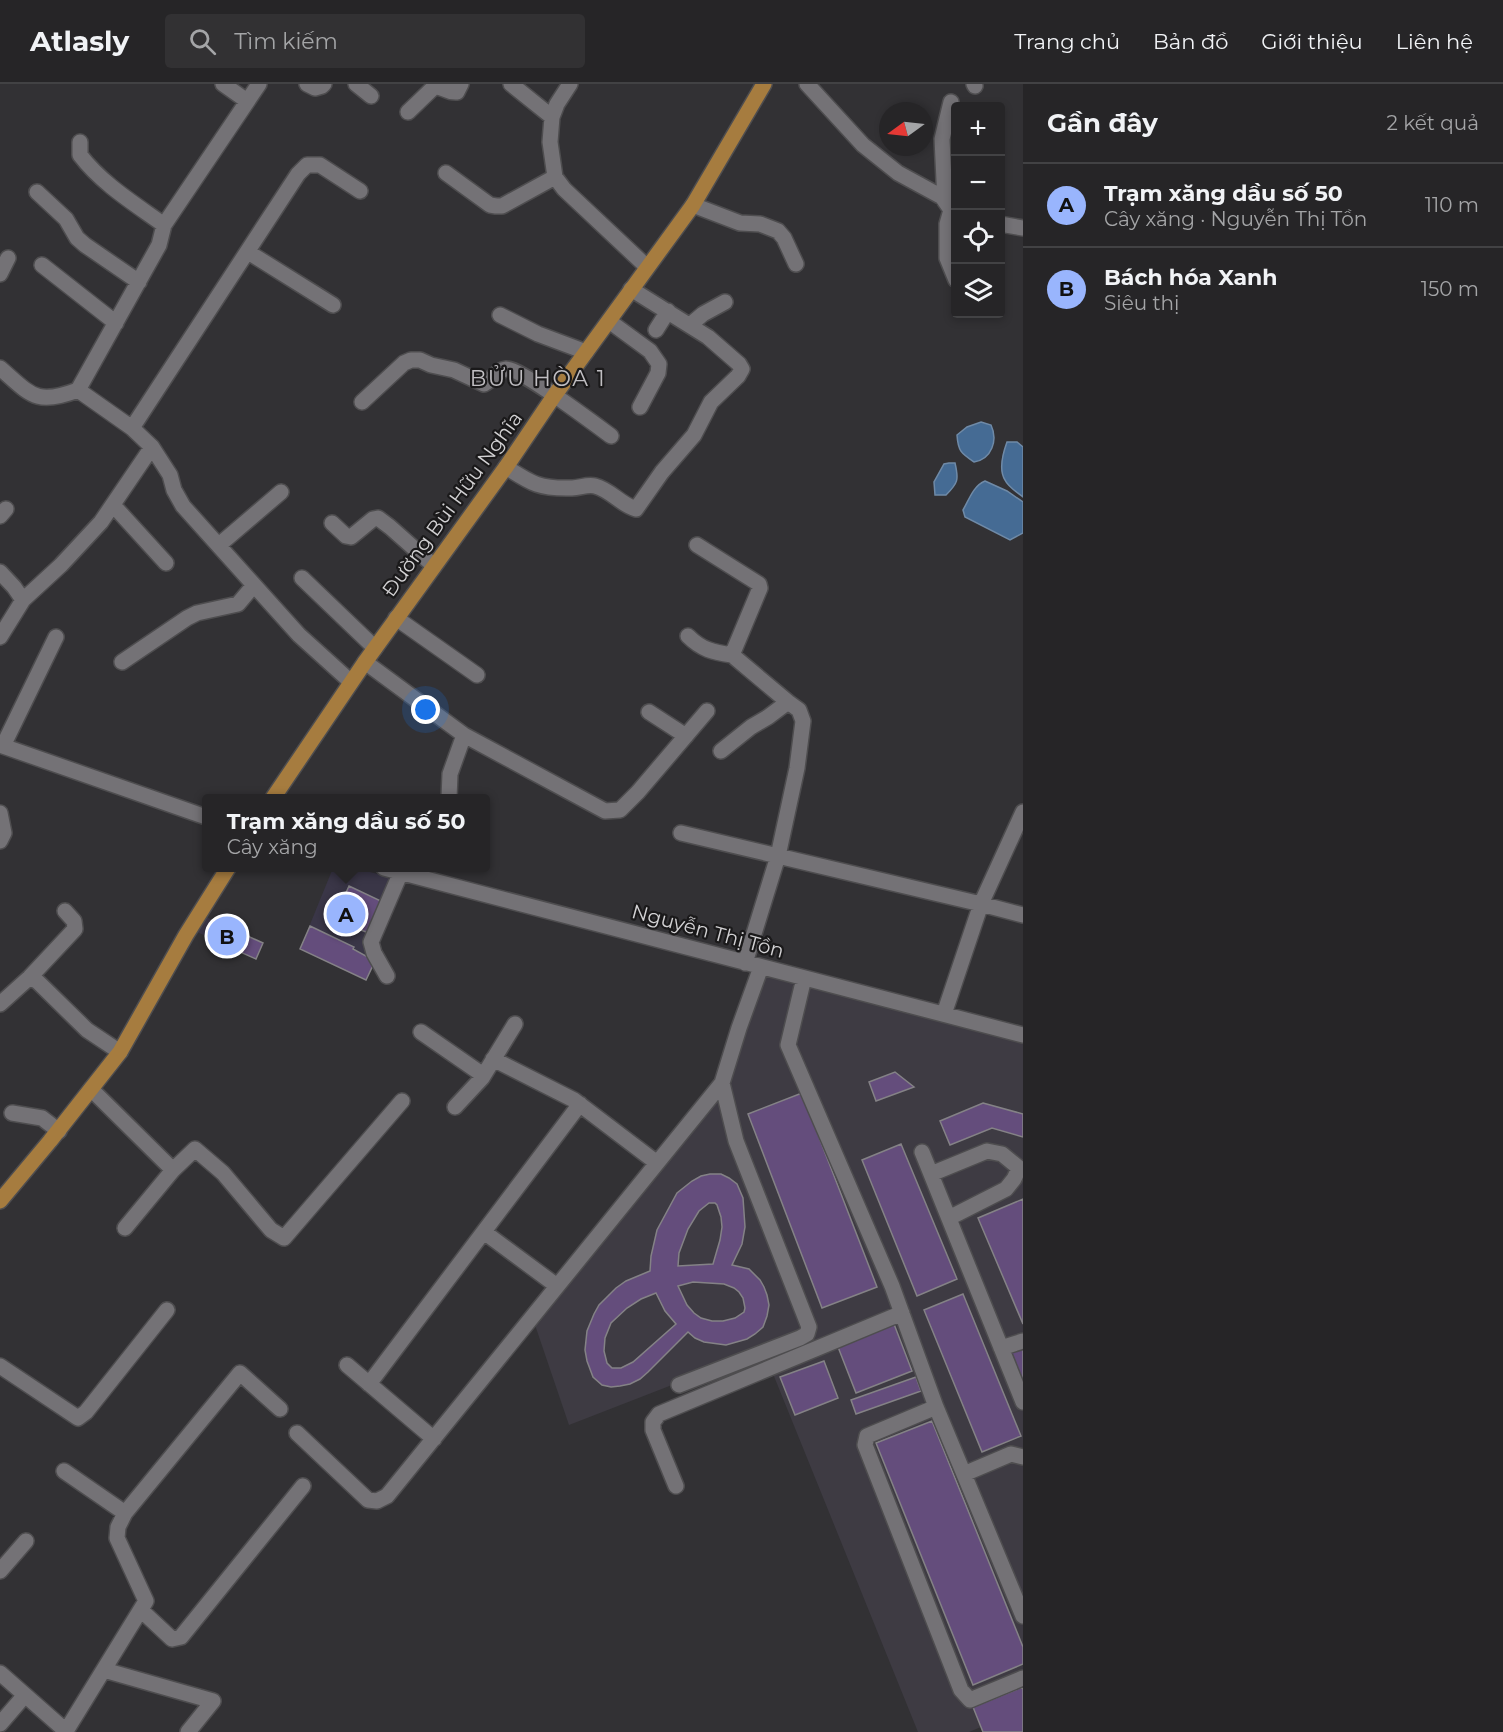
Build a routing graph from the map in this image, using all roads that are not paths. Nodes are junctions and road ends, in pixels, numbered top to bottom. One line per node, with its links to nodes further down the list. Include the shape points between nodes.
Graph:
1 (223, 84): 12 (street)
2 (259, 84): 12 (street)
3 (307, 84): 4 (street, via 315,88)
4 (324, 84)
5 (356, 84): 11 (street)
6 (461, 84): 14 (street, via 457,92 450,93 434,87)
7 (511, 84): 15 (street)
8 (570, 84): 15 (street)
9 (764, 84): 21 (main road, Đường Bùi Hữu Nghĩa)
10 (807, 84): 22 (street, via 863,145 898,173 942,196)
11 (371, 96)
12 (246, 101): 23 (street)
13 (951, 102): 22 (street, via 942,139)
14 (408, 112)
15 (552, 117): 18 (street, via 550,142)
16 (80, 142): 23 (street, via 80,155 88,166)
17 (446, 173): 18 (street, via 496,206)
18 (555, 177): 30 (street)
19 (360, 191): 26 (street, via 320,165 307,165)
20 (37, 192): 33 (street, via 70,224 77,238)
21 (693, 205): 28 (street, via 740,222 774,228 784,238); 30 (main road, Đường Bùi Hữu Nghĩa)
22 (951, 207): 31 (street, via 947,224 947,258)
23 (164, 225): 33 (street, via 159,245)
24 (1005, 225): 25 (street)
25 (1023, 228)
26 (248, 252): 36 (street); 49 (street)
27 (8, 258): 32 (street)
28 (796, 264)
29 (42, 265): 40 (street)
30 (647, 267): 34 (main road, Đường Bùi Hữu Nghĩa)
31 (951, 268)
32 (0, 274)
33 (139, 282): 40 (street)
34 (631, 289): 37 (street); 39 (main road, Đường Bùi Hữu Nghĩa)
35 (725, 302): 41 (street)
36 (333, 305)
37 (668, 311): 41 (street); 42 (street)
38 (500, 315): 43 (street)
39 (609, 321): 43 (main road, Đường Bùi Hữu Nghĩa); 48 (street, via 650,351 659,364)
40 (116, 323): 45 (street)
41 (690, 325): 52 (street, via 742,369 711,402 694,435 636,509 596,486 537,486)
42 (656, 330)
43 (586, 352): 46 (main road, Đường Bùi Hữu Nghĩa)
44 (0, 368): 45 (street, via 40,398)
45 (78, 390): 49 (street)
46 (554, 396): 47 (street, via 511,369 501,370 484,384 415,359 404,363); 50 (street); 52 (main road, Đường Bùi Hữu Nghĩa)
47 (362, 402)
48 (640, 406)
49 (132, 428): 51 (street)
50 (611, 436)
51 (152, 447): 54 (street); 56 (street, via 183,506)
52 (506, 467): 59 (main road, Đường Bùi Hữu Nghĩa)
53 (281, 492): 56 (street)
54 (113, 505): 58 (street); 63 (street, via 102,522)
55 (332, 524): 59 (street, via 351,537 378,518)
56 (219, 545): 62 (street)
57 (697, 545): 69 (street, via 760,586)
58 (166, 563)
59 (434, 566): 64 (main road, Đường Bùi Hữu Nghĩa)
60 (0, 572): 63 (street)
61 (302, 578): 68 (street)
62 (254, 585): 70 (street, via 238,604 187,618); 73 (street, via 299,635)
63 (24, 600): 67 (street)
64 (396, 618): 68 (main road, Đường Bùi Hữu Nghĩa); 72 (street)
65 (56, 636): 79 (street)
66 (688, 636): 69 (street, via 702,648)
67 (0, 637)
68 (375, 648): 71 (main road, Đường Bùi Hữu Nghĩa)
69 (732, 655): 74 (street)
70 (122, 662)
71 (364, 662): 73 (main road, Đường Bùi Hữu Nghĩa); 77 (street)
72 (477, 675)
73 (351, 682): 81 (main road, Đường Bùi Hữu Nghĩa)
74 (788, 702): 80 (street); 88 (street, via 799,710 803,721)
75 (707, 711): 78 (street)
76 (649, 712): 78 (street)
77 (464, 735): 78 (street, via 605,811 620,810); 82 (street, via 450,774)
78 (686, 736)
79 (2, 745): 85 (street)
80 (721, 752)
81 (276, 794)
82 (449, 794)
83 (1023, 812): 91 (street)
84 (0, 813): 87 (street, via 4,833)
85 (202, 815)
86 (681, 833): 88 (street)
87 (0, 841)
88 (778, 856): 91 (street); 94 (street)
89 (225, 872): 104 (main road)
90 (401, 872): 94 (street, Nguyễn Thị Tồn); 96 (street, via 371,942)
91 (981, 904): 93 (street); 100 (street)
92 (65, 910): 97 (street, via 75,929)
93 (1023, 915)
94 (745, 963): 95 (street, Nguyễn Thị Tồn)
95 (761, 967): 98 (street, Nguyễn Thị Tồn); 107 (street)
96 (387, 976)
97 (30, 977): 99 (street); 104 (street, via 87,1030)
98 (804, 978): 100 (street, Nguyễn Thị Tồn); 125 (street, via 788,1045)
99 (0, 1004)
100 (944, 1014): 103 (street, Nguyễn Thị Tồn)
101 (515, 1024): 105 (street)
102 (421, 1032): 106 (street)
103 (1023, 1035)
104 (120, 1052): 108 (main road)
105 (493, 1059): 106 (street); 110 (street)
106 (483, 1075): 111 (street)
107 (722, 1083): 115 (street); 131 (street, via 736,1141 809,1327 801,1338)
108 (91, 1089): 113 (main road); 117 (street)
109 (402, 1101): 117 (street, via 284,1238 271,1230 223,1173 195,1149)
110 (580, 1104): 115 (street); 122 (street)
111 (455, 1107)
112 (12, 1113): 113 (street, via 42,1118)
113 (59, 1131): 119 (main road)
114 (922, 1152): 118 (street)
115 (657, 1163): 123 (street)
116 (1021, 1168): 118 (street, via 1002,1154 987,1152); 120 (street, via 1006,1189)
117 (173, 1170): 121 (street)
118 (931, 1174): 120 (street)
119 (0, 1200)
120 (949, 1218): 127 (street)
121 (125, 1228)
122 (484, 1232): 123 (street); 130 (street)
123 (557, 1286): 136 (street)
124 (167, 1310): 129 (street, via 78,1418)
125 (902, 1312): 133 (street); 141 (street, via 658,1414 653,1430)
126 (1023, 1341): 127 (street)
127 (1001, 1348): 132 (street)
128 (347, 1365): 130 (street)
129 (0, 1366)
130 (369, 1384): 136 (street)
131 (679, 1385)
132 (1023, 1402)
133 (936, 1407): 139 (street); 149 (street, via 867,1436 865,1445 961,1690 970,1700)
134 (280, 1410): 142 (street, via 240,1373)
135 (297, 1433): 136 (street, via 372,1501 387,1496)
136 (434, 1438)
137 (1023, 1456): 139 (street, via 1011,1454)
138 (64, 1471): 142 (street)
139 (964, 1474): 146 (street)
140 (303, 1486): 145 (street, via 181,1637 172,1639)
141 (676, 1486)
142 (125, 1513): 145 (street, via 117,1538 144,1594)
143 (26, 1540): 144 (street)
144 (0, 1571)
145 (142, 1611): 147 (street)
146 (1023, 1616)
147 (104, 1670): 152 (street); 153 (street, via 213,1701)
148 (0, 1673): 150 (street)
149 (1023, 1678)
150 (25, 1695): 151 (street); 152 (street)
151 (0, 1724)
152 (66, 1732)
153 (188, 1732)

